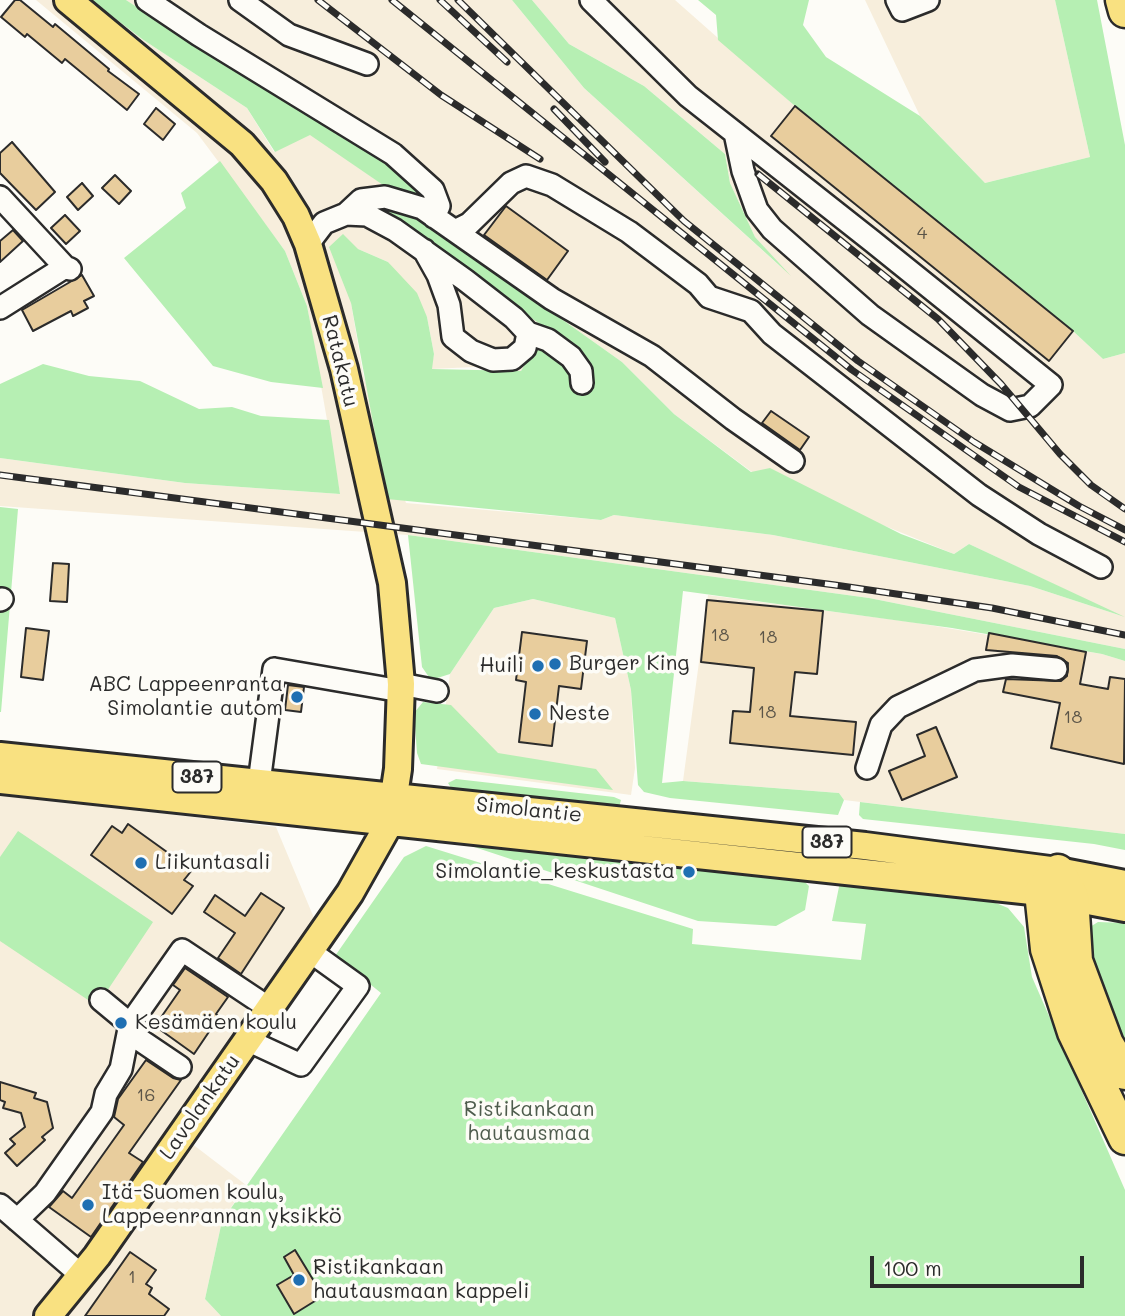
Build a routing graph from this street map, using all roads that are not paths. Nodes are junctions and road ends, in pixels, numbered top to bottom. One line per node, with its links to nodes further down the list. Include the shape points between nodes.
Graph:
1 (68, 0): 15 (main road, Ratakatu, via 242,144 274,181)
2 (147, 0): 13 (street, via 393,154 433,190 439,206)
3 (240, 0): 9 (street, via 289,35)
4 (591, 0): 10 (street, via 688,96)
5 (897, 0): 6 (street, via 902,10)
6 (928, 0)
7 (1122, 0): 8 (highway)
8 (1125, 11)
9 (367, 64)
10 (735, 133): 10 (street, via 757,210 772,229 870,315 1010,410 1030,406 1051,385)
11 (0, 197): 17 (street, via 68,268)
12 (346, 214): 13 (street, via 361,200 385,197 422,208); 15 (street, via 324,223); 16 (street, via 367,215)
13 (434, 217): 14 (street)
14 (455, 232): 20 (street, via 552,299 652,356); 21 (street, via 526,176 552,185 629,232 698,284 709,298 751,311 772,334 979,495)
15 (308, 244): 23 (main road, Ratakatu, via 344,369 392,583)
16 (424, 250): 18 (street); 18 (street, via 449,305 453,337 493,360 512,359 525,348)
17 (0, 308)
18 (528, 333): 19 (street, via 548,340 571,358)
19 (582, 383)
20 (793, 461)
21 (1101, 567)
22 (1056, 669): 26 (street, via 1012,665 975,670 898,707 881,725)
23 (401, 687): 24 (street); 28 (street, via 274,670); 29 (main road, Ratakatu)
24 (436, 691)
25 (0, 756): 28 (main road, Simolantie / 387)
26 (867, 768)
27 (0, 780): 30 (main road, Simolantie)
28 (259, 783): 29 (main road, Simolantie / 387)
29 (394, 796): 30 (main road, Ratakatu); 32 (main road, Simolantie / 387, via 853,845)
30 (390, 822): 32 (main road, Simolantie); 34 (main road, Lavolankatu, via 350,893)
31 (1125, 884): 32 (main road, 387)
32 (1057, 887): 33 (main road, 387); 40 (highway, via 1076,961 1107,1044); 41 (highway, via 1047,949 1087,1064)
33 (1125, 908)
34 (309, 950): 36 (main road, Lavolankatu); 38 (street, via 358,986 301,1065)
35 (101, 999): 37 (street)
36 (269, 1008): 37 (street, via 181,950); 38 (main road, Lavolankatu)
37 (130, 1024): 39 (street, via 140,1040); 43 (street, via 121,1069 106,1094 102,1112 45,1193)
38 (247, 1040): 44 (main road, Lavolankatu)
39 (180, 1067)
40 (1125, 1073)
41 (1125, 1138)
42 (0, 1205): 43 (street)
43 (17, 1220): 44 (street)
44 (81, 1275): 45 (main road, Lavolankatu)
45 (48, 1316)

